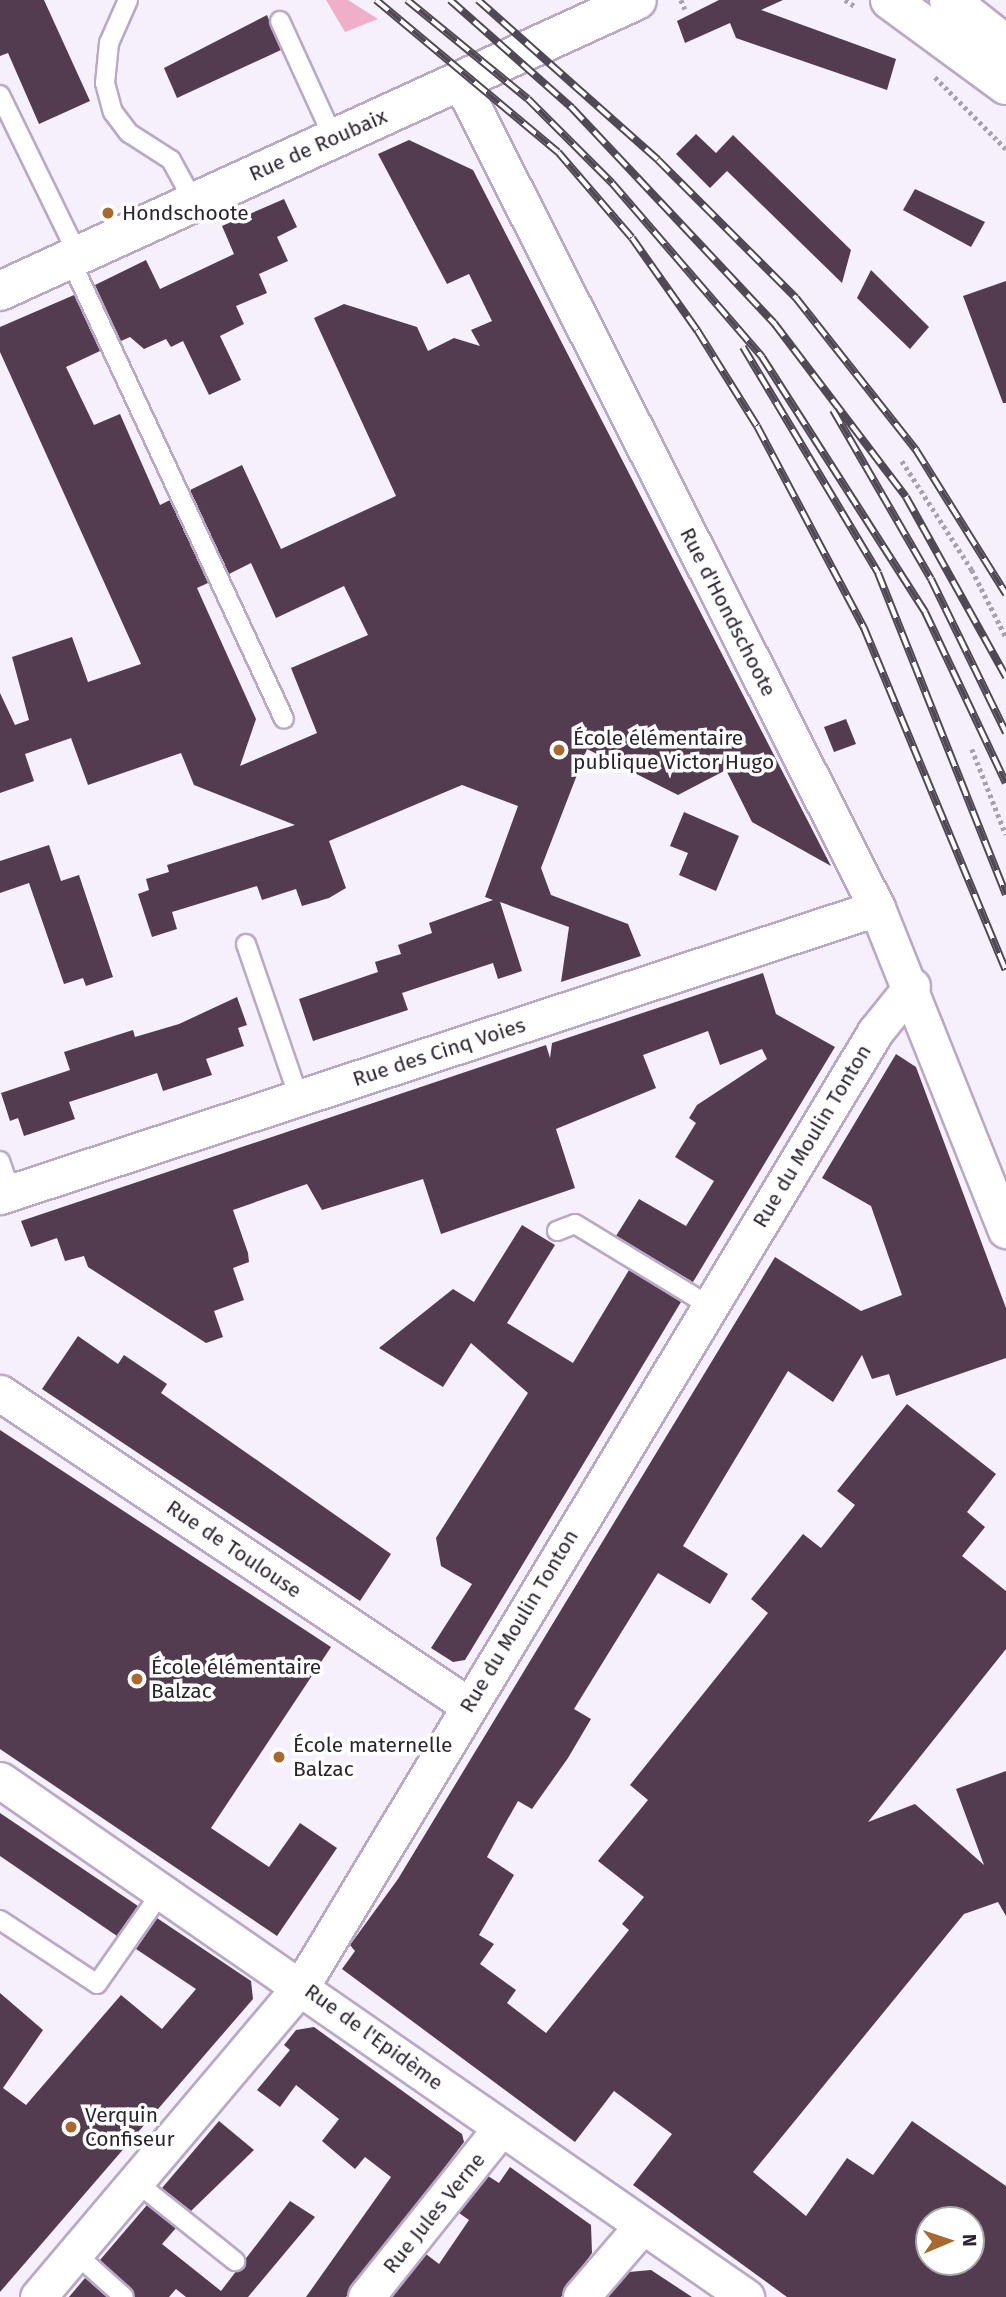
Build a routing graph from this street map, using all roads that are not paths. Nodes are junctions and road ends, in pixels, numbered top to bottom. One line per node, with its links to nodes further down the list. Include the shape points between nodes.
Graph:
1 (128, 0): 11 (lane, via 109,43 105,83 113,112 129,134 172,160)
2 (637, 0): 7 (street, Rue de Roubaix)
3 (890, 0): 8 (street)
4 (949, 0): 6 (street)
5 (280, 21): 10 (lane)
6 (1006, 45)
7 (460, 81): 10 (street, Rue de Roubaix); 15 (street, Rue d'Hondschoote)
8 (1006, 85)
9 (0, 95): 12 (lane)
10 (334, 139): 11 (street, Rue de Roubaix)
11 (194, 202): 12 (street, Rue de Roubaix)
12 (74, 257): 13 (street, Rue de Roubaix); 14 (lane)
13 (3, 282)
14 (284, 719)
15 (877, 908): 17 (street, Rue d'Hondschoote); 18 (street, Rue des Cinq Voies)
16 (246, 944): 18 (lane)
17 (912, 986): 20 (street, Rue d'Hondschoote); 22 (street, Rue du Moulin Tonton, via 875,1032)
18 (299, 1098): 19 (street, Rue des Cinq Voies)
19 (4, 1183)
20 (1006, 1230)
21 (557, 1231): 22 (lane, via 575,1224)
22 (710, 1306): 24 (street, Rue du Moulin Tonton)
23 (0, 1393): 24 (street, Rue de Toulouse)
24 (468, 1705): 28 (street, Rue du Moulin Tonton)
25 (0, 1780): 26 (street, Rue de l'Epidème)
26 (163, 1890): 27 (lane, via 97,1984); 28 (street, Rue de l'Epidème)
27 (0, 1920)
28 (302, 1985): 29 (street, Rue de l'Epidème); 30 (street, Rue du Moulin Tonton)
29 (501, 2128): 31 (street, Rue de l'Epidème); 36 (street, Rue Jules Verne)
30 (136, 2182): 32 (street, Rue du Moulin Tonton); 33 (lane)
31 (642, 2226): 37 (street); 38 (street, Rue de l'Epidème)
32 (76, 2254): 34 (street, Rue du Moulin Tonton); 35 (lane)
33 (235, 2261)
34 (38, 2297)
35 (124, 2297)
36 (366, 2297)
37 (581, 2297)
38 (746, 2297)

